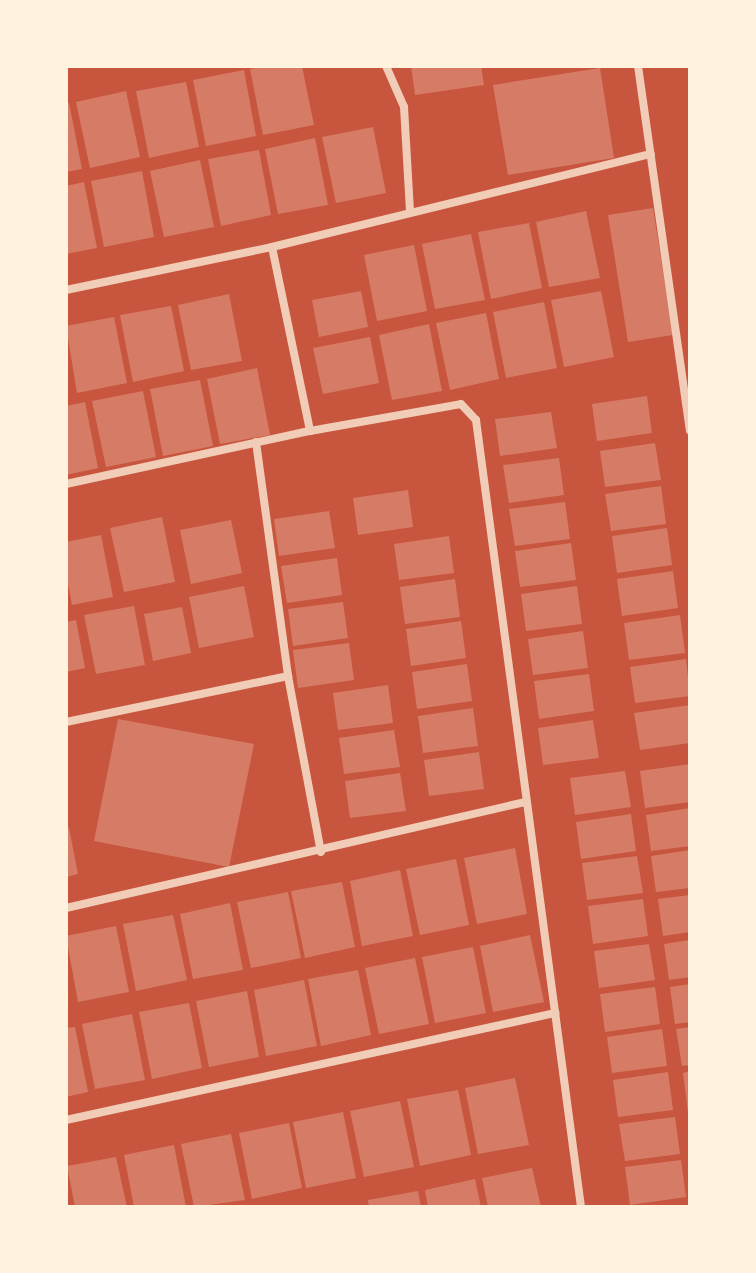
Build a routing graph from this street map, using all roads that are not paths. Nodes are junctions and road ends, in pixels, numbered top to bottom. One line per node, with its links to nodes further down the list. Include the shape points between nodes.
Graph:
1 (386, 66): 4 (street, via 404,107)
2 (638, 66): 3 (street)
3 (651, 154): 4 (street); 7 (street)
4 (410, 212): 5 (street)
5 (272, 247): 6 (street); 8 (street)
6 (66, 290)
7 (690, 430)
8 (310, 431): 9 (street); 13 (street, via 461,404 476,420)
9 (256, 442): 10 (street); 11 (street)
10 (66, 484)
11 (288, 676): 12 (street); 14 (street)
12 (66, 722)
13 (526, 802): 14 (street); 16 (street)
14 (321, 852): 15 (street)
15 (66, 908)
16 (555, 1013): 17 (street); 18 (street)
17 (66, 1120)
18 (581, 1207)

